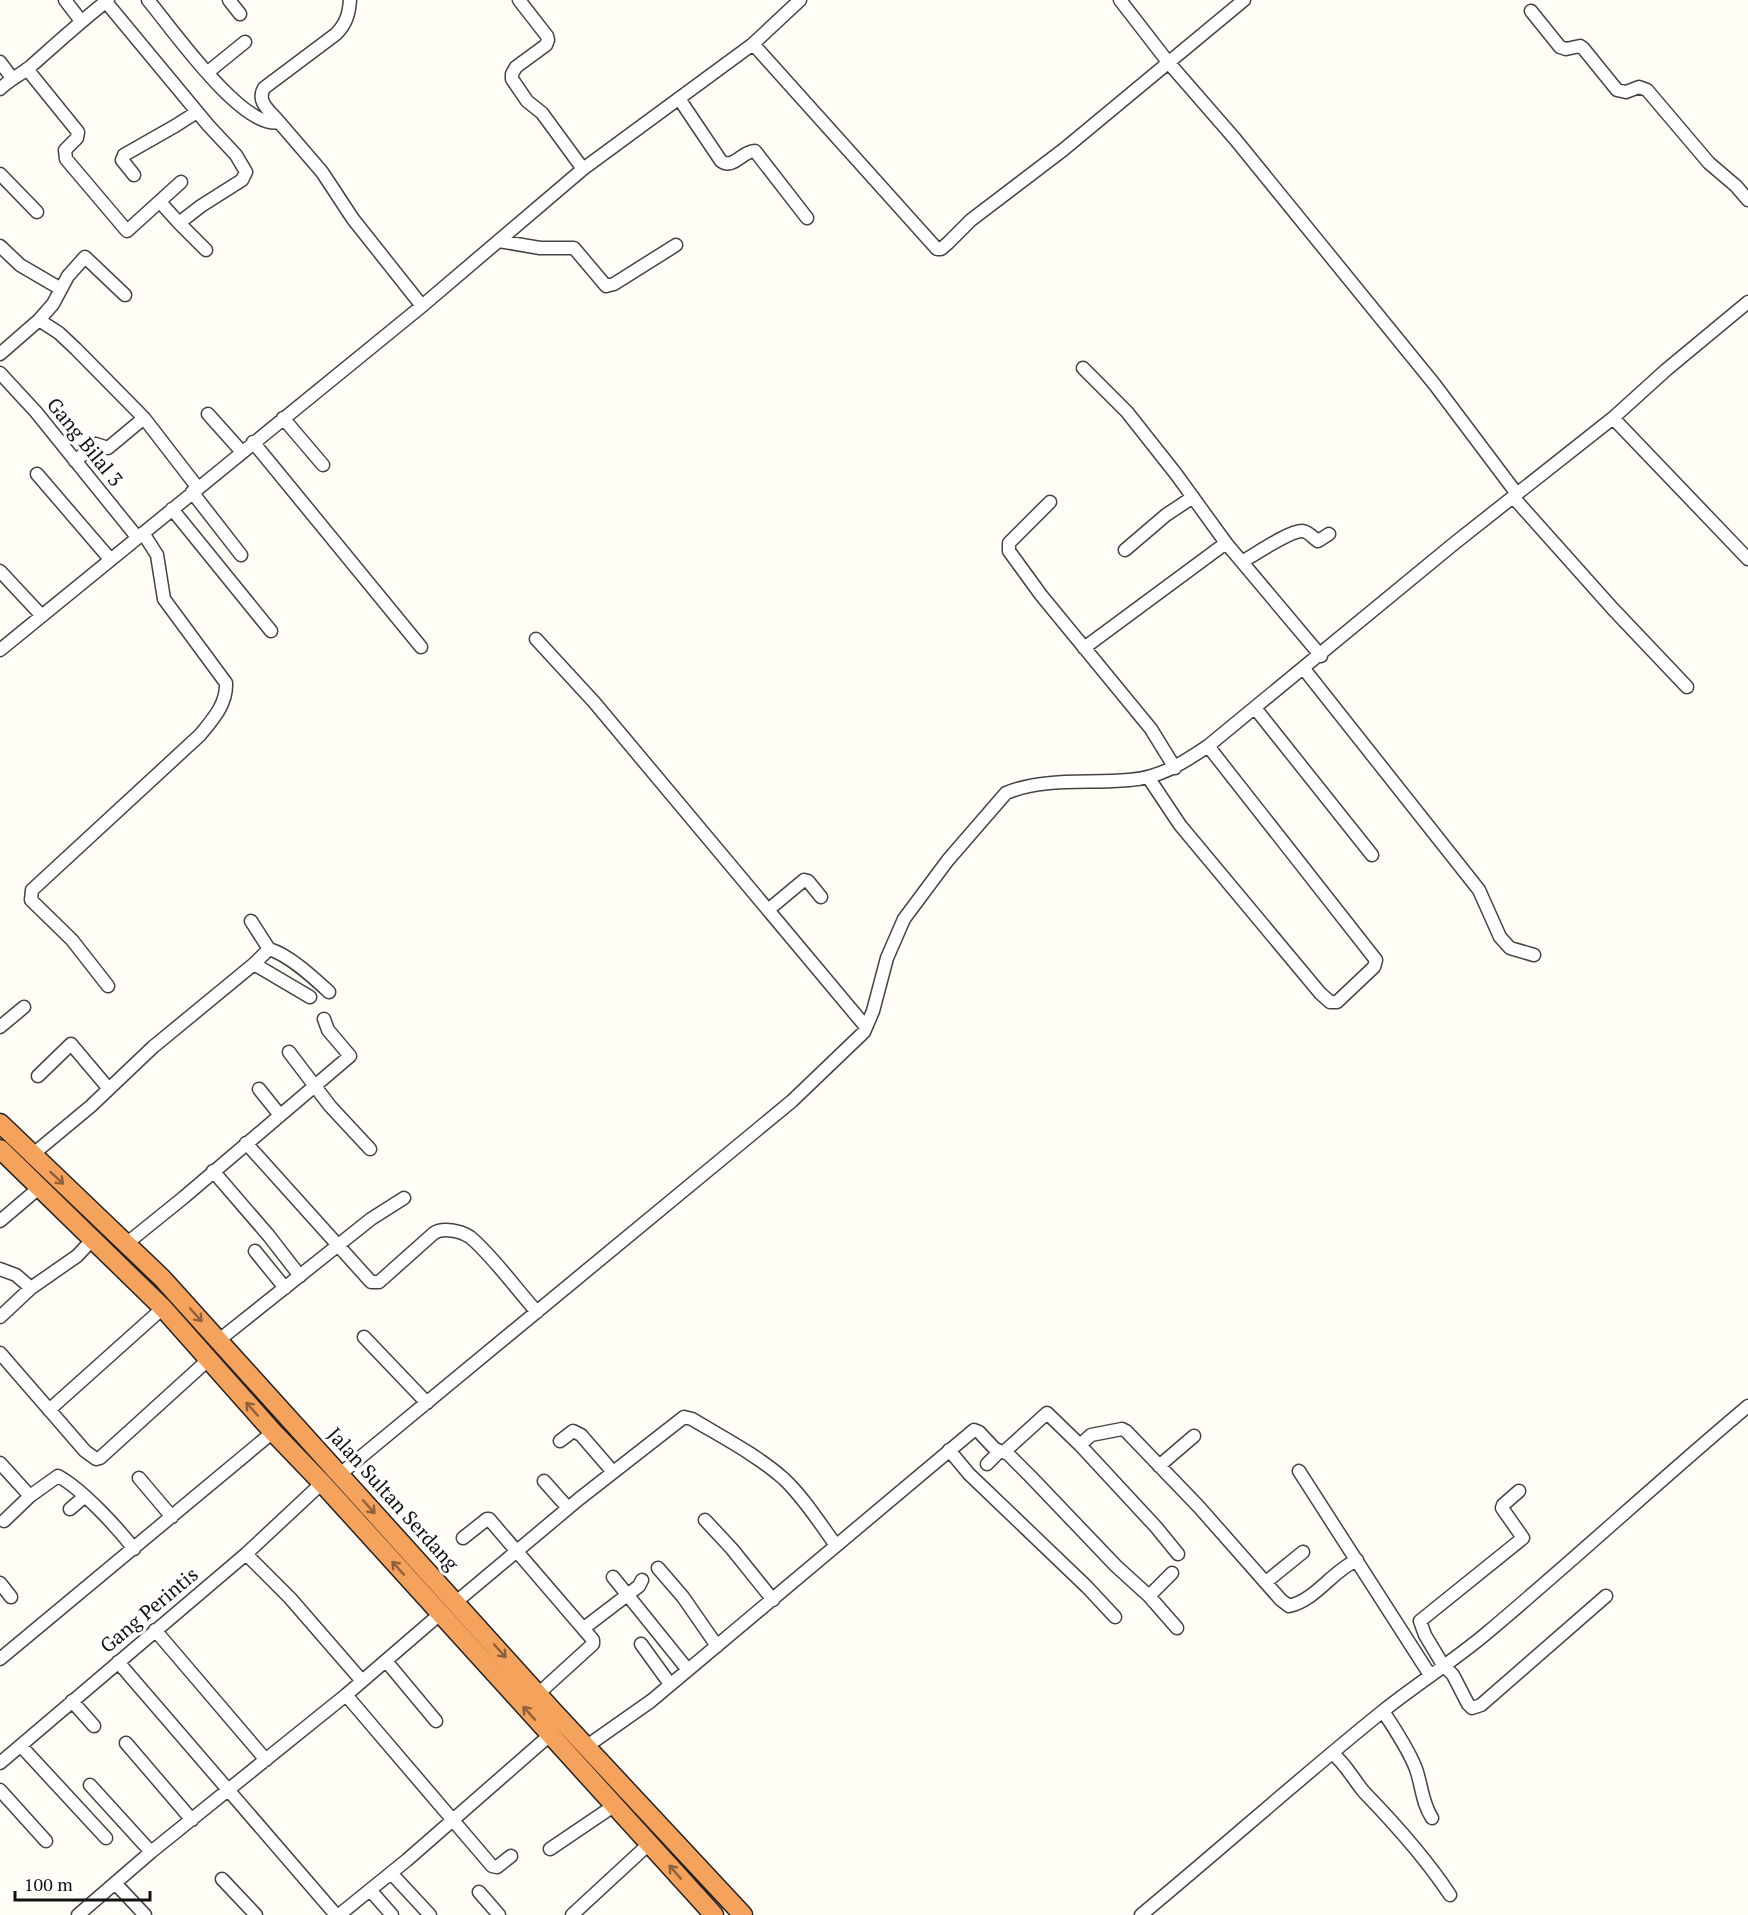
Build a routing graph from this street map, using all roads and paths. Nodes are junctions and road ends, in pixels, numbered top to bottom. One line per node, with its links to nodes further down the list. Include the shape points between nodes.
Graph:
1 (65, 0): 12 (street)
2 (148, 0): 18 (street)
3 (229, 0): 11 (street)
4 (350, 0): 23 (street, via 344,26 264,88 261,102)
5 (519, 0): 24 (street, via 548,40 516,67 512,78)
6 (800, 0): 14 (street)
7 (1120, 0): 16 (street)
8 (1244, 0): 16 (street)
9 (107, 1): 12 (street); 22 (street)
10 (1531, 11): 28 (street, via 1560,47 1583,48 1617,90 1647,90 1709,163)
11 (240, 14)
12 (81, 21): 17 (street)
13 (245, 42): 18 (street)
14 (753, 44): 16 (street, via 937,249); 21 (street)
15 (0, 62): 19 (street)
16 (1168, 62): 55 (street, via 1435,385)
17 (27, 69): 19 (street); 29 (street, via 78,132 65,150 66,159 123,228 127,231)
18 (208, 72): 23 (street, via 218,87 247,111 266,122)
19 (12, 78): 20 (street)
20 (0, 89)
21 (680, 100): 24 (street); 31 (street, via 721,161 730,165 755,151)
22 (197, 112): 26 (street, via 124,155 122,160); 32 (street, via 246,172)
23 (279, 122): 40 (street, via 322,172 353,219)
24 (584, 169): 33 (street)
25 (0, 174): 30 (street)
26 (134, 175)
27 (181, 182): 29 (street)
28 (1748, 200)
29 (160, 202): 32 (street)
30 (38, 212)
31 (807, 218)
32 (179, 223): 36 (street)
33 (499, 241): 34 (street, via 540,248 574,248 606,286); 40 (street)
34 (676, 245)
35 (0, 246): 37 (street)
36 (206, 250)
37 (60, 292): 38 (street, via 68,276 85,258); 41 (street)
38 (124, 295)
39 (1748, 302): 48 (street)
40 (422, 306): 47 (street)
41 (39, 320): 42 (street); 46 (street, via 59,333)
42 (0, 354)
43 (1083, 368): 56 (street, via 1127,412)
44 (0, 373): 51 (street, Gang Bilal 3)
45 (208, 414): 50 (street)
46 (144, 418): 51 (street, via 108,448 96,444); 54 (street)
47 (283, 418): 49 (street); 52 (street)
48 (1613, 418): 55 (street); 65 (street)
49 (253, 442): 50 (street); 71 (street)
50 (242, 452): 54 (street)
51 (75, 461): 60 (street, Gang Bilal 3)
52 (323, 465)
53 (37, 474): 64 (street)
54 (195, 490): 58 (street); 63 (street)
55 (1515, 496): 74 (street); 76 (street)
56 (1193, 497): 61 (street); 62 (street)
57 (1050, 502): 72 (street, via 1015,535 1009,543 1010,551)
58 (172, 509): 60 (street); 69 (street)
59 (1329, 534): 66 (street, via 1318,541 1299,532)
60 (140, 535): 64 (street); 89 (street, Gang Bilal 3, via 157,555 164,599 226,684 226,694 200,735 32,890 32,900 72,940)
61 (1226, 543): 66 (street); 72 (street)
62 (1125, 550)
63 (241, 555)
64 (110, 559): 68 (street)
65 (1748, 559)
66 (1243, 561): 74 (street)
67 (0, 571): 68 (street)
68 (42, 616): 73 (street)
69 (271, 631)
70 (536, 639): 83 (street, via 602,710)
71 (421, 647)
72 (1084, 648): 79 (street, via 1152,729)
73 (0, 650)
74 (1321, 656): 75 (street)
75 (1304, 669): 77 (street); 86 (street, via 1479,890 1500,937 1510,948)
76 (1687, 687)
77 (1255, 708): 78 (street); 81 (street)
78 (1208, 746): 79 (street); 80 (street, via 1376,960 1374,967 1337,1002 1330,1002 1320,993 1180,825)
79 (1175, 768): 80 (street)
80 (1148, 777): 96 (street, via 1035,785 1006,793 904,919 887,957)
81 (1372, 855)
82 (821, 897): 83 (street, via 804,880)
83 (768, 910): 96 (street)
84 (251, 921): 85 (street)
85 (269, 949): 87 (street); 88 (street)
86 (1534, 955)
87 (254, 964): 90 (street); 100 (street, via 153,1047)
88 (311, 974): 90 (street); 91 (street)
89 (108, 986)
90 (298, 990): 92 (street)
91 (329, 992)
92 (310, 997)
93 (24, 1007): 95 (street)
94 (324, 1019): 99 (street, via 328,1030 350,1056)
95 (0, 1027)
96 (866, 1027): 121 (street, via 792,1101)
97 (289, 1052): 99 (street)
98 (38, 1076): 100 (street, via 71,1044)
99 (315, 1086): 102 (street); 106 (street)
100 (109, 1089): 107 (street)
101 (259, 1089): 102 (street)
102 (279, 1114): 104 (street)
103 (0, 1123): 107 (highway, Jalan Sultan Serdang)
104 (246, 1143): 108 (street); 114 (street)
105 (0, 1149): 109 (highway)
106 (370, 1149)
107 (32, 1155): 113 (highway, Jalan Sultan Serdang, one-way to 113)
108 (213, 1171): 113 (street); 117 (street)
109 (40, 1187): 111 (street); 112 (highway)
110 (404, 1198): 114 (street)
111 (0, 1221)
112 (93, 1239): 118 (street, via 77,1256); 120 (highway)
113 (126, 1244): 124 (highway, Jalan Sultan Serdang, one-way to 124)
114 (338, 1247): 117 (street); 121 (street, via 374,1284 438,1230 462,1233)
115 (255, 1251): 119 (street)
116 (0, 1269): 118 (street, via 16,1275)
117 (300, 1276): 119 (street)
118 (31, 1288): 122 (street)
119 (285, 1288): 124 (street)
120 (163, 1308): 126 (highway); 129 (street)
121 (537, 1312): 127 (street)
122 (0, 1317)
123 (364, 1336): 127 (street)
124 (219, 1340): 141 (highway, Jalan Sultan Serdang)
125 (0, 1353): 129 (street)
126 (208, 1359): 129 (street, via 98,1459 85,1451); 130 (highway, one-way to 126)
127 (426, 1403): 141 (street)
128 (1748, 1406): 183 (street, via 1490,1631)
129 (49, 1410)
130 (273, 1432): 144 (highway); 150 (street)
131 (1194, 1436): 138 (street)
132 (560, 1441): 140 (street, via 573,1431 581,1435)
133 (1080, 1445): 135 (street, via 1047,1413); 138 (street, via 1091,1435 1122,1429); 159 (street)
134 (949, 1450): 135 (street, via 976,1430); 154 (street); 174 (street)
135 (1002, 1452): 137 (street); 168 (street)
136 (0, 1463): 146 (street)
137 (987, 1464)
138 (1158, 1466): 165 (street)
139 (1299, 1471): 160 (street)
140 (613, 1472): 148 (street); 154 (street, via 675,1422 687,1417 784,1479)
141 (339, 1475): 172 (highway, Jalan Sultan Serdang, one-way to 172)
142 (139, 1478): 150 (street)
143 (544, 1481): 148 (street)
144 (322, 1483): 158 (street, Gang Perintis); 173 (highway, one-way to 144)
145 (1520, 1491): 183 (street, via 1502,1508 1523,1538 1420,1621)
146 (30, 1496): 147 (street, via 56,1476); 152 (street)
147 (84, 1497): 149 (street); 155 (street)
148 (568, 1508): 156 (street)
149 (70, 1509)
150 (172, 1517): 155 (street)
151 (705, 1520): 171 (street)
152 (4, 1521)
153 (463, 1538): 156 (street, via 488,1519)
154 (835, 1544): 171 (street)
155 (134, 1549): 180 (street)
156 (517, 1551): 172 (street); 176 (street)
157 (1303, 1552): 165 (street)
158 (246, 1554): 177 (street, Gang Perintis); 186 (street)
159 (1178, 1554)
160 (1357, 1560): 165 (street, via 1291,1606); 185 (street)
161 (658, 1568): 179 (street)
162 (1172, 1573): 168 (street)
163 (614, 1577): 167 (street)
164 (642, 1580): 167 (street)
165 (1266, 1582)
166 (0, 1583): 170 (street)
167 (627, 1594): 176 (street); 184 (street)
168 (1149, 1596): 175 (street)
169 (1606, 1596): 183 (street, via 1475,1708 1468,1704 1453,1675)
170 (11, 1597)
171 (773, 1600): 179 (street)
172 (456, 1602): 188 (highway, Jalan Sultan Serdang, one-way to 188)
173 (440, 1614): 181 (street); 194 (highway, one-way to 173)
174 (1115, 1617)
175 (1177, 1628)
176 (584, 1629): 188 (street, via 593,1644)
177 (155, 1630): 182 (street, Gang Perintis); 199 (street)
178 (641, 1644): 187 (street)
179 (717, 1646): 184 (street)
180 (2, 1653)
181 (386, 1661): 186 (street); 192 (street)
182 (118, 1662): 190 (street, Gang Perintis); 203 (street)
183 (1443, 1665): 185 (street)
184 (688, 1670): 187 (street)
185 (1430, 1675): 191 (street)
186 (362, 1681): 189 (street)
187 (670, 1684): 197 (street)
188 (538, 1694): 197 (highway, Jalan Sultan Serdang)
189 (346, 1695): 199 (street); 207 (street)
190 (72, 1701): 193 (street); 196 (street, Gang Perintis)
191 (1383, 1711): 198 (street); 205 (street, via 1411,1758)
192 (436, 1721)
193 (94, 1726)
194 (550, 1735): 204 (highway); 207 (street)
195 (126, 1743): 206 (street)
196 (21, 1746): 200 (street, Gang Perintis); 208 (street)
197 (587, 1746): 216 (highway, Jalan Sultan Serdang)
198 (1332, 1753): 221 (street, via 1423,1856); 232 (street)
199 (266, 1760): 203 (street)
200 (0, 1763)
201 (90, 1785): 212 (street)
202 (0, 1790): 209 (street)
203 (228, 1791): 206 (street); 225 (street)
204 (615, 1805): 210 (highway); 211 (street)
205 (1432, 1818)
206 (192, 1820): 212 (street)
207 (454, 1820): 213 (street, via 492,1866 498,1867); 214 (street)
208 (106, 1838)
209 (46, 1841)
210 (650, 1843): 220 (highway, one-way to 210); 229 (street)
211 (550, 1849)
212 (151, 1852): 217 (street)
213 (512, 1856)
214 (391, 1873): 218 (street); 227 (street)
215 (222, 1879): 224 (street)
216 (710, 1880): 220 (highway); 231 (highway, Jalan Sultan Serdang)
217 (115, 1883): 222 (street); 223 (street)
218 (370, 1890): 225 (street); 226 (street)
219 (479, 1892): 228 (street)
220 (694, 1893): 230 (highway)
221 (1450, 1895)
222 (78, 1915)
223 (145, 1915)
224 (256, 1915)
225 (337, 1915)
226 (392, 1915)
227 (430, 1915)
228 (499, 1915)
229 (572, 1915)
230 (714, 1915)
231 (743, 1915)
232 (1140, 1915)

